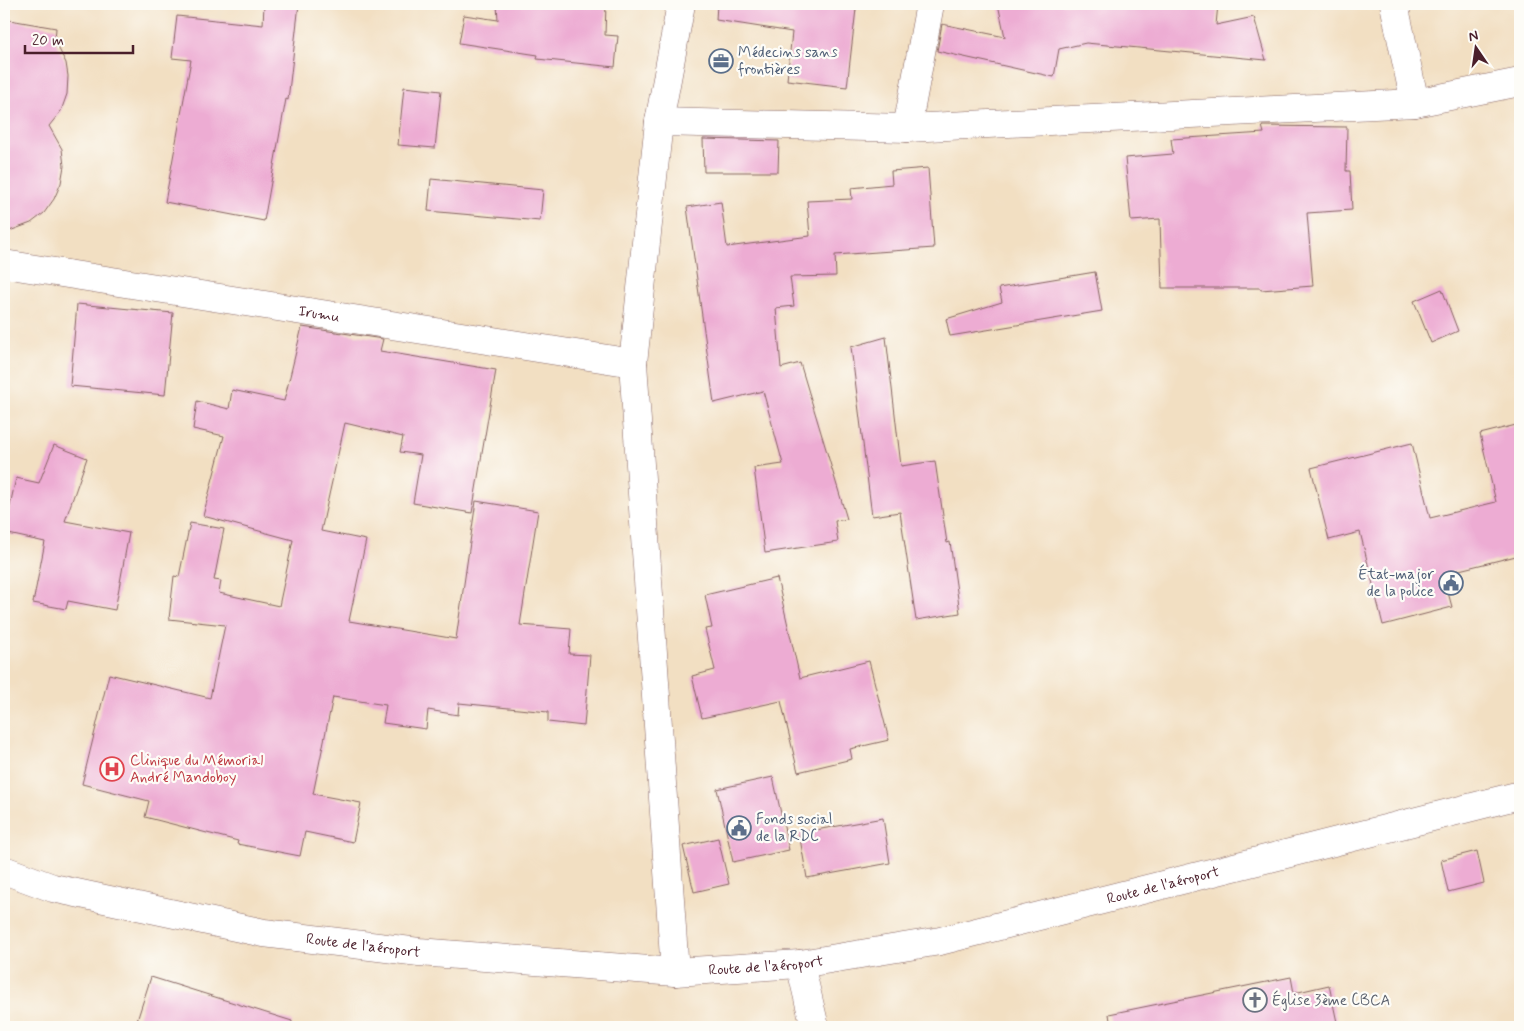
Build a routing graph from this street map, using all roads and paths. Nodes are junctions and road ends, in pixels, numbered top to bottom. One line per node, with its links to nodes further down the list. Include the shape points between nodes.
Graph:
1 (681, 4): 6 (street)
2 (930, 4): 7 (street)
3 (1394, 4): 5 (street)
4 (1520, 82): 5 (street)
5 (1415, 103): 7 (street)
6 (658, 122): 7 (street); 9 (street)
7 (907, 128)
8 (4, 264): 9 (street, Irumu)
9 (633, 363): 13 (street)
10 (1520, 795): 12 (street, Route de l'aéroport, via 940,941)
11 (4, 870): 13 (street, Route de l'aéroport, via 53,888 264,933 419,952)
12 (800, 964): 13 (street, Route de l'aéroport); 14 (street)
13 (675, 972)
14 (814, 1027)

